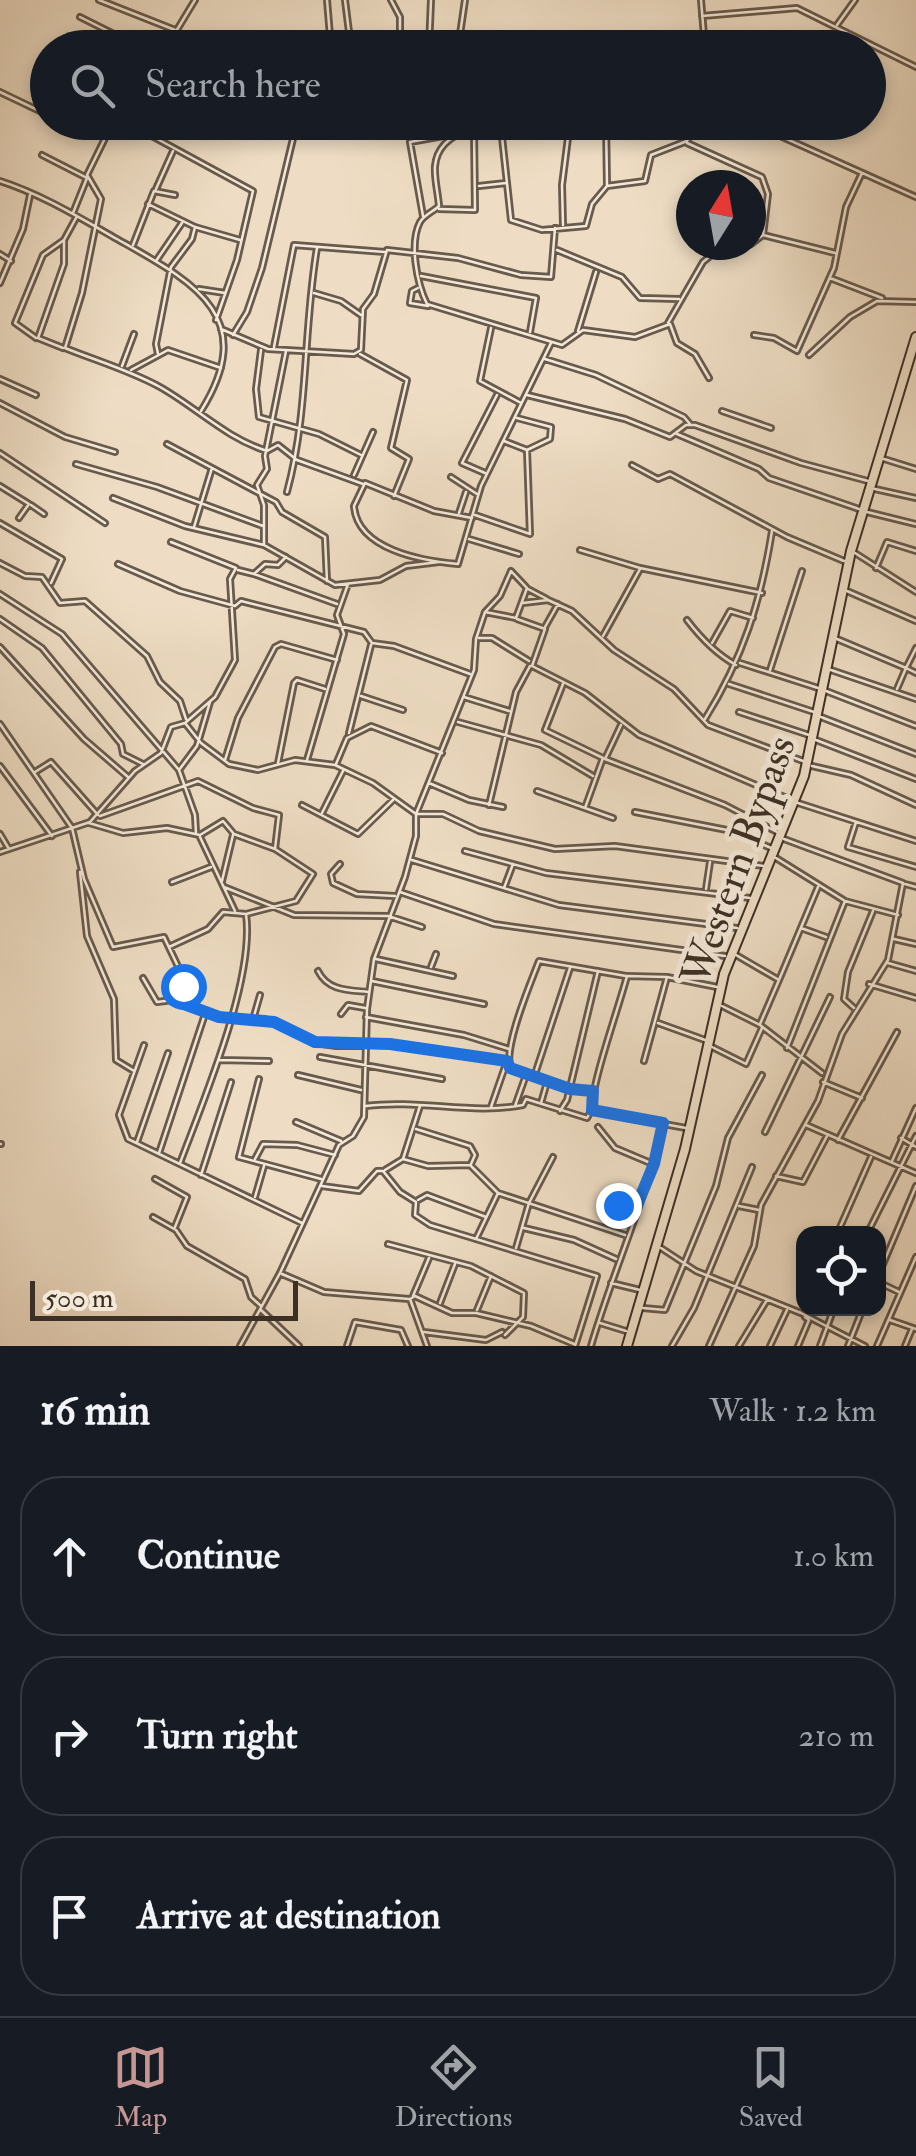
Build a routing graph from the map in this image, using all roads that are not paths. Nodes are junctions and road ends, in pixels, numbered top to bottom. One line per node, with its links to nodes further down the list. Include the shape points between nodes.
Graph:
1 (100, 0): 14 (street)
2 (195, 0): 14 (street)
3 (328, 0): 15 (street)
4 (345, 0): 16 (street)
5 (391, 0): 17 (street)
6 (431, 0): 18 (street)
7 (465, 0): 19 (street)
8 (701, 0): 10 (street)
9 (855, 0): 12 (street)
10 (702, 16): 12 (street, via 792,8); 20 (street)
11 (80, 18): 13 (street)
12 (836, 26): 21 (street)
13 (105, 30)
14 (175, 30)
15 (329, 30)
16 (349, 30)
17 (400, 30)
18 (430, 30)
19 (461, 30)
20 (703, 30)
21 (843, 30)
22 (886, 52): 23 (street)
23 (916, 68)
24 (0, 92): 25 (street)
25 (30, 106)
26 (105, 140): 42 (street)
27 (157, 140): 38 (street)
28 (293, 140): 95 (street, via 262,268)
29 (421, 140): 54 (street, via 410,142)
30 (452, 140): 36 (street)
31 (475, 140): 45 (street)
32 (503, 140): 44 (street)
33 (568, 140): 58 (street)
34 (606, 140): 46 (street)
35 (788, 140): 41 (street)
36 (448, 142): 52 (street, via 436,162)
37 (686, 142): 40 (street); 46 (street, via 652,155 645,181)
38 (174, 150): 47 (street); 62 (street, via 253,191)
39 (42, 156): 42 (street)
40 (747, 170)
41 (862, 173): 50 (street); 68 (street, via 846,206)
42 (87, 178): 53 (street); 56 (street, via 100,196)
43 (0, 181): 48 (street)
44 (508, 183): 45 (street); 59 (street, via 511,220)
45 (478, 186): 52 (street, via 475,210)
46 (607, 186): 58 (street, via 586,226)
47 (155, 190): 49 (street); 51 (street)
48 (30, 194): 53 (street); 72 (street)
49 (174, 195)
50 (916, 197)
51 (148, 204): 55 (street); 63 (street)
52 (438, 208): 54 (street)
53 (75, 216): 56 (street); 61 (street)
54 (424, 217): 67 (street)
55 (183, 221): 57 (street); 70 (street)
56 (94, 223): 63 (street); 99 (street)
57 (195, 227): 62 (street); 73 (street)
58 (562, 227): 59 (street)
59 (555, 228): 65 (street)
60 (766, 237): 68 (street)
61 (64, 240): 97 (street, via 64,264); 97 (street, via 43,255 15,324)
62 (241, 240): 81 (street)
63 (132, 246): 70 (street)
64 (317, 248): 66 (street); 80 (street); 102 (street, via 293,246)
65 (556, 250): 67 (street, via 553,276 546,278); 74 (street)
66 (385, 252): 67 (street); 86 (street)
67 (417, 252): 75 (street)
68 (837, 253): 76 (street)
69 (0, 254): 72 (street)
70 (156, 260): 73 (street)
71 (707, 260): 83 (street)
72 (11, 261): 77 (street)
73 (171, 267): 79 (street); 105 (street)
74 (597, 269): 83 (street, via 622,277 640,298); 91 (street)
75 (420, 276): 78 (street); 93 (street, via 536,298)
76 (830, 278): 82 (street); 94 (street, via 796,351)
77 (0, 283)
78 (420, 288): 85 (street); 85 (street, via 410,303)
79 (197, 289): 81 (street); 87 (street)
80 (312, 292): 86 (street); 103 (street)
81 (227, 293): 87 (street)
82 (884, 298): 84 (street); 106 (street, via 850,317)
83 (679, 299): 89 (street)
84 (916, 302)
85 (430, 306): 88 (street)
86 (362, 316): 104 (street)
87 (216, 320): 90 (street)
88 (491, 324): 93 (street); 113 (street, via 480,381)
89 (667, 324): 91 (street, via 635,336); 111 (street)
90 (221, 329): 95 (street); 109 (street)
91 (578, 332): 98 (street, via 566,344)
92 (134, 334): 108 (street)
93 (529, 334): 98 (street)
94 (754, 335)
95 (232, 336): 100 (street)
96 (916, 337): 479 (main road, Western Bypass, via 852,551 804,776 724,974 685,1150)
97 (38, 338): 99 (street)
98 (552, 342): 107 (street)
99 (65, 348): 108 (street)
100 (262, 348): 102 (street); 122 (street, via 256,408 258,417)
101 (286, 348): 102 (street); 103 (street); 122 (street)
102 (274, 349)
103 (307, 350): 104 (street); 124 (street)
104 (359, 353): 151 (street, via 407,380 391,448 409,459)
105 (158, 354): 109 (street, via 188,354); 110 (street)
106 (809, 355)
107 (544, 359): 115 (street); 121 (street, via 596,375)
108 (122, 368): 110 (street)
109 (222, 368): 118 (street)
110 (130, 371): 118 (street)
111 (709, 378)
112 (0, 379): 114 (street)
113 (498, 394): 117 (street); 140 (street, via 462,463)
114 (36, 395)
115 (526, 395): 117 (street); 126 (street, via 670,437)
116 (0, 403): 131 (street, via 66,437)
117 (522, 404): 120 (street)
118 (200, 411): 130 (street, via 236,441)
119 (722, 411): 123 (street)
120 (516, 418): 127 (street); 129 (street, via 551,427 550,439)
121 (690, 424): 126 (street); 143 (street)
122 (274, 425): 124 (street); 130 (street)
123 (770, 428)
124 (302, 431): 133 (street); 135 (street)
125 (372, 432): 133 (street)
126 (676, 433): 156 (street, via 769,478)
127 (504, 442): 129 (street); 140 (street)
128 (166, 444): 138 (street)
129 (527, 450): 160 (street, via 530,534)
130 (267, 451): 135 (street, via 278,445); 150 (street)
131 (114, 452)
132 (0, 453): 162 (street, via 88,517)
133 (361, 455): 141 (street)
134 (884, 459): 139 (street)
135 (297, 460): 144 (street); 148 (street)
136 (76, 464): 155 (street)
137 (632, 465): 167 (street, via 658,479 670,474)
138 (212, 467): 150 (street); 155 (street)
139 (916, 469)
140 (486, 474): 149 (street)
141 (354, 477)
142 (452, 477): 147 (street)
143 (868, 482)
144 (363, 484): 151 (street); 176 (street, via 354,513 368,536)
145 (0, 486): 154 (street)
146 (874, 489): 153 (street)
147 (466, 491): 149 (street); 159 (street)
148 (286, 492)
149 (478, 495): 160 (street)
150 (260, 496): 165 (street); 185 (street, via 325,537)
151 (394, 496): 159 (street)
152 (114, 498): 166 (street)
153 (916, 498)
154 (29, 504): 158 (street); 161 (street)
155 (200, 504): 165 (street); 166 (street)
156 (859, 510)
157 (866, 512): 164 (street)
158 (44, 514)
159 (458, 516): 160 (street)
160 (472, 516): 168 (street)
161 (19, 518)
162 (105, 522)
163 (0, 523): 187 (street, via 63,558)
164 (916, 524)
165 (263, 526): 170 (street)
166 (194, 529): 170 (street)
167 (772, 529): 177 (street); 191 (street)
168 (468, 538): 174 (street); 176 (street, via 458,564)
169 (171, 542): 182 (street)
170 (264, 544): 175 (street)
171 (580, 550): 180 (street)
172 (916, 551): 181 (street, via 887,542)
173 (855, 553): 181 (street)
174 (519, 554)
175 (287, 556): 184 (street); 185 (street)
176 (440, 561): 186 (street, via 406,566 380,580)
177 (846, 561)
178 (0, 563): 187 (street)
179 (118, 564): 197 (street)
180 (640, 568): 191 (street); 207 (street)
181 (876, 568): 190 (street)
182 (236, 570): 184 (street); 197 (street, via 230,579)
183 (802, 571): 217 (street)
184 (254, 574): 196 (street)
185 (327, 582): 186 (street)
186 (348, 582): 196 (street)
187 (48, 585): 239 (street, via 60,603 85,601 146,656 180,700)
188 (527, 588): 193 (street); 195 (street); 198 (street, via 511,571)
189 (847, 591): 203 (street)
190 (916, 592)
191 (762, 593): 201 (street)
192 (0, 594): 249 (street, via 62,634)
193 (548, 600): 194 (street); 195 (street)
194 (558, 603): 205 (street); 207 (street)
195 (522, 604): 199 (street)
196 (338, 605): 204 (street)
197 (234, 606): 204 (street, via 241,601); 230 (street, via 235,660)
198 (485, 612): 199 (street); 206 (street)
199 (516, 618): 205 (street)
200 (0, 619): 257 (street, via 42,648 123,754)
201 (754, 619): 210 (street, via 730,610); 215 (street)
202 (687, 620): 210 (street)
203 (916, 621)
204 (343, 626): 209 (street, via 364,632); 213 (street)
205 (545, 629): 214 (street)
206 (476, 638): 214 (street, via 492,638); 220 (street)
207 (602, 638): 236 (street)
208 (836, 639): 216 (street)
209 (372, 643): 220 (street); 227 (street)
210 (710, 644): 215 (street)
211 (0, 647): 265 (street)
212 (916, 648): 216 (street)
213 (337, 660): 225 (street); 253 (street, via 275,647)
214 (531, 663): 221 (street); 232 (street)
215 (738, 664): 217 (street); 222 (street)
216 (906, 668): 219 (street); 224 (street)
217 (770, 670): 223 (street)
218 (830, 670): 224 (street)
219 (916, 673)
220 (472, 674): 228 (street)
221 (564, 682): 240 (street); 252 (street, via 545,730)
222 (727, 683): 234 (street); 236 (street)
223 (819, 688)
224 (897, 689): 229 (street)
225 (326, 690): 254 (street); 256 (street, via 294,683)
226 (826, 692): 243 (street)
227 (360, 695): 231 (street); 237 (street)
228 (463, 697): 232 (street); 238 (street)
229 (916, 698)
230 (210, 702): 239 (street); 247 (street)
231 (402, 710)
232 (511, 712): 244 (street)
233 (739, 712): 245 (street)
234 (814, 712)
235 (820, 718): 251 (street)
236 (704, 719): 255 (street)
237 (354, 721): 242 (street); 246 (street)
238 (456, 721): 244 (street); 250 (street)
239 (186, 722): 247 (street); 249 (street, via 171,727)
240 (623, 722): 252 (street); 272 (street, via 662,746)
241 (0, 724): 263 (street)
242 (367, 726): 246 (street); 250 (street)
243 (916, 726)
244 (506, 735): 264 (street, via 541,745); 274 (street)
245 (810, 735)
246 (348, 736): 259 (street)
247 (199, 740): 253 (street); 262 (street)
248 (816, 740): 266 (street)
249 (164, 748): 257 (street); 262 (street)
250 (444, 754): 268 (street)
251 (916, 754)
252 (604, 758): 264 (street); 288 (street)
253 (224, 761): 256 (street, via 258,770)
254 (306, 762): 256 (street); 259 (street)
255 (805, 762)
256 (278, 763)
257 (143, 764): 265 (street)
258 (0, 766): 292 (street)
259 (335, 766): 261 (street)
260 (812, 766): 275 (street)
261 (344, 769): 271 (street); 281 (street)
262 (180, 770): 267 (street)
263 (34, 773): 283 (street, via 52,762); 287 (street)
264 (594, 777): 279 (street)
265 (129, 778): 269 (street)
266 (916, 779)
267 (186, 782): 277 (street); 291 (street); 296 (street, via 279,815)
268 (429, 783): 274 (street); 282 (street)
269 (118, 791): 277 (street); 283 (street)
270 (536, 791): 279 (street)
271 (394, 799): 281 (street, via 358,834); 282 (street)
272 (792, 800)
273 (798, 803): 285 (street)
274 (489, 805): 278 (street)
275 (916, 805)
276 (302, 806): 281 (street)
277 (120, 808): 283 (street)
278 (503, 808)
279 (584, 808): 284 (street)
280 (634, 812): 297 (street, via 732,831)
281 (322, 813)
282 (416, 814): 301 (street); 302 (street, via 443,814 462,826 555,848 615,846)
283 (96, 816): 286 (street)
284 (614, 818)
285 (856, 820): 294 (street); 308 (street, via 848,847)
286 (88, 823): 287 (street); 291 (street, via 120,832 167,828)
287 (72, 828): 292 (street); 307 (street)
288 (778, 833)
289 (0, 834): 295 (street)
290 (234, 834): 291 (street, via 223,821); 296 (street); 311 (street)
291 (198, 835): 305 (street)
292 (52, 836): 295 (street)
293 (784, 839): 310 (street)
294 (916, 840)
295 (10, 848): 299 (street)
296 (276, 848): 319 (street, via 314,874 300,898)
297 (772, 848)
298 (465, 851): 304 (street)
299 (0, 852)
300 (776, 858): 312 (street)
301 (410, 859): 314 (street); 316 (street)
302 (710, 860): 306 (street); 315 (street)
303 (340, 864): 316 (street, via 332,882 357,894)
304 (513, 864): 314 (street); 315 (street, via 582,879)
305 (212, 866): 309 (street); 311 (street)
306 (764, 866)
307 (80, 868): 331 (street, via 113,947 160,935); 381 (street, via 87,936 118,1018 116,1060)
308 (916, 868)
309 (172, 882)
310 (904, 884): 313 (street); 323 (street)
311 (223, 886): 319 (street); 321 (street)
312 (818, 886): 318 (street); 327 (street)
313 (916, 888)
314 (504, 890): 326 (street, via 613,915)
315 (706, 890): 317 (street)
316 (397, 894): 324 (street); 334 (street, via 494,924)
317 (750, 898)
318 (845, 901): 320 (street); 328 (street)
319 (277, 908): 322 (street); 324 (street, via 300,916)
320 (873, 909): 323 (street); 358 (street, via 848,972 844,999)
321 (236, 912): 322 (street); 331 (street, via 223,912 198,936)
322 (246, 914): 363 (street, via 249,950)
323 (898, 915): 329 (street)
324 (388, 916): 325 (street); 335 (street)
325 (422, 927)
326 (736, 928)
327 (801, 928): 328 (street); 347 (street)
328 (828, 937): 371 (street)
329 (894, 939): 330 (street); 336 (street)
330 (916, 944)
331 (169, 947): 354 (street, via 184,980)
332 (436, 954): 338 (street)
333 (735, 955): 347 (street)
334 (725, 956)
335 (374, 959): 338 (street); 346 (street)
336 (887, 962): 341 (street); 348 (street)
337 (570, 966): 339 (street); 372 (street, via 538,962); 386 (street)
338 (430, 969): 342 (street)
339 (598, 970): 343 (street); 392 (street)
340 (318, 971): 350 (street, via 340,989)
341 (916, 971)
342 (452, 976)
343 (627, 976): 344 (street); 394 (street)
344 (667, 977): 349 (street); 364 (street)
345 (144, 978): 354 (street, via 156,1002)
346 (371, 980): 350 (street); 355 (street)
347 (779, 980): 365 (street)
348 (869, 984): 353 (street); 358 (street)
349 (717, 986)
350 (369, 992): 357 (street)
351 (260, 995): 361 (street)
352 (830, 997): 374 (street)
353 (916, 998)
354 (173, 1000): 359 (street)
355 (484, 1004)
356 (720, 1006): 365 (street)
357 (367, 1009): 360 (street, via 348,1005); 362 (street)
358 (855, 1010): 384 (street)
359 (205, 1014): 363 (street); 419 (street)
360 (341, 1014)
361 (254, 1017): 363 (street); 368 (street, via 315,1042)
362 (366, 1017): 368 (street); 372 (street)
363 (228, 1018): 376 (street)
364 (656, 1023): 367 (street); 379 (street)
365 (761, 1026): 370 (street, via 746,1064); 371 (street)
366 (897, 1032): 395 (street)
367 (705, 1040)
368 (368, 1043): 378 (street); 380 (street)
369 (144, 1045): 381 (street)
370 (711, 1047)
371 (787, 1048): 374 (street)
372 (510, 1050): 378 (street)
373 (168, 1053): 416 (street)
374 (800, 1054): 384 (street); 410 (street)
375 (320, 1057): 380 (street)
376 (217, 1060): 377 (street); 425 (street)
377 (269, 1061)
378 (507, 1061): 383 (street); 399 (street)
379 (644, 1061)
380 (366, 1066): 388 (street); 393 (street)
381 (136, 1072): 416 (street, via 118,1118)
382 (298, 1074): 393 (street)
383 (526, 1074): 386 (street); 400 (street)
384 (824, 1075): 391 (street)
385 (762, 1076): 465 (street, via 728,1138 716,1186)
386 (534, 1077): 390 (street)
387 (259, 1079): 424 (street, via 238,1154)
388 (442, 1079)
389 (232, 1082): 434 (street)
390 (548, 1082): 392 (street); 397 (street)
391 (823, 1082): 395 (street); 406 (street)
392 (570, 1089): 394 (street); 403 (street)
393 (363, 1090): 398 (street)
394 (593, 1091): 402 (street)
395 (863, 1099): 414 (street)
396 (421, 1104): 398 (street); 399 (street); 408 (street)
397 (541, 1104): 400 (street, via 526,1099); 403 (street)
398 (365, 1106): 415 (street, via 356,1132)
399 (491, 1107): 400 (street)
400 (514, 1107)
401 (916, 1108): 413 (street)
402 (592, 1110): 403 (street, via 587,1118); 405 (street)
403 (559, 1112)
404 (296, 1122): 415 (street)
405 (663, 1123): 409 (street); 427 (street)
406 (805, 1124): 411 (street); 435 (street)
407 (598, 1127): 427 (street, via 616,1148)
408 (414, 1128): 423 (street); 429 (street, via 470,1146)
409 (686, 1128)
410 (765, 1132)
411 (828, 1136): 414 (street); 435 (street, via 803,1182)
412 (916, 1136): 417 (street)
413 (901, 1138): 417 (street); 428 (street)
414 (838, 1140): 422 (street)
415 (342, 1141): 420 (street)
416 (137, 1143): 419 (street)
417 (910, 1144): 418 (street); 430 (street)
418 (916, 1148)
419 (158, 1154): 425 (street)
420 (335, 1154): 424 (street, via 263,1144); 437 (street)
421 (554, 1156): 444 (street)
422 (872, 1157): 428 (street); 451 (street)
423 (403, 1159): 429 (street); 432 (street)
424 (254, 1160): 426 (street)
425 (179, 1164): 434 (street)
426 (265, 1164): 437 (street); 441 (street)
427 (654, 1164): 446 (street)
428 (892, 1164): 430 (street)
429 (470, 1165): 440 (street)
430 (898, 1166): 433 (street); 452 (street)
431 (752, 1167): 445 (street)
432 (383, 1171): 438 (street, via 354,1192); 443 (street)
433 (916, 1174)
434 (200, 1175): 441 (street)
435 (775, 1176): 447 (street)
436 (156, 1179): 453 (street, via 187,1197)
437 (322, 1180): 438 (street)
438 (320, 1186): 450 (street)
439 (916, 1186): 462 (street)
440 (498, 1193): 444 (street); 449 (street)
441 (255, 1198): 450 (street)
442 (604, 1198): 446 (street)
443 (416, 1202): 449 (street, via 437,1197); 456 (street, via 412,1211 424,1221)
444 (528, 1203): 454 (street); 455 (street)
445 (737, 1205): 447 (street); 470 (street)
446 (635, 1210): 455 (street)
447 (759, 1210): 473 (street, via 760,1228)
448 (153, 1217): 453 (street)
449 (486, 1217): 456 (street)
450 (303, 1224): 467 (street)
451 (841, 1226)
452 (871, 1226)
453 (174, 1228): 481 (street, via 187,1246 245,1279)
454 (523, 1228): 459 (street); 461 (street)
455 (625, 1235): 461 (street)
456 (476, 1240): 459 (street)
457 (388, 1244): 460 (street)
458 (661, 1248): 465 (street)
459 (515, 1250): 504 (street, via 597,1276)
460 (430, 1256): 464 (street); 476 (street)
461 (618, 1259): 471 (street)
462 (886, 1259)
463 (916, 1259): 466 (street)
464 (456, 1264): 468 (street); 478 (street)
465 (682, 1265): 470 (street); 479 (street, via 663,1312)
466 (908, 1272): 469 (street); 475 (street)
467 (280, 1274): 476 (street, via 324,1292); 481 (street)
468 (491, 1275): 483 (street); 491 (street, via 526,1295)
469 (916, 1275)
470 (708, 1277): 473 (street); 507 (street)
471 (610, 1282): 474 (street); 490 (street)
472 (886, 1284): 475 (street)
473 (736, 1288): 477 (street); 508 (street)
474 (640, 1290)
475 (900, 1292): 488 (street)
476 (412, 1298): 478 (street); 495 (street)
477 (767, 1300): 480 (street); 509 (street)
478 (439, 1304): 483 (street, via 452,1313)
479 (638, 1307): 506 (main road, Western Bypass)
480 (788, 1308): 482 (street); 510 (street)
481 (262, 1309): 498 (street); 499 (street)
482 (796, 1309)
483 (476, 1314): 489 (street)
484 (806, 1316): 511 (street)
485 (812, 1316): 492 (street)
486 (831, 1316): 492 (street)
487 (860, 1316): 497 (street)
488 (889, 1319): 493 (street); 515 (street)
489 (497, 1320): 491 (street); 496 (street)
490 (598, 1322): 494 (street); 505 (street)
491 (516, 1324): 496 (street); 504 (street)
492 (827, 1325): 497 (street); 512 (street)
493 (914, 1329): 516 (street)
494 (626, 1331)
495 (422, 1332): 496 (street, via 486,1340); 502 (street)
496 (504, 1334): 503 (street)
497 (852, 1337): 513 (street); 514 (street)
498 (295, 1345)
499 (240, 1346)
500 (347, 1346): 501 (street, via 354,1322 401,1330)
501 (408, 1346)
502 (427, 1346)
503 (507, 1346)
504 (576, 1346)
505 (592, 1346)
506 (626, 1346)
507 (672, 1346)
508 (709, 1346)
509 (739, 1346)
510 (770, 1346)
511 (798, 1346)
512 (820, 1346)
513 (848, 1346)
514 (865, 1346)
515 (877, 1346)
516 (904, 1346)

